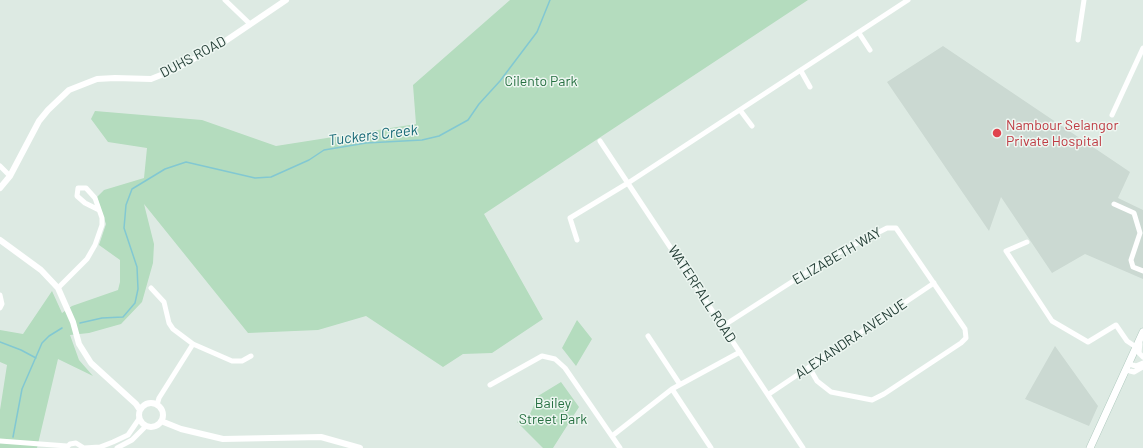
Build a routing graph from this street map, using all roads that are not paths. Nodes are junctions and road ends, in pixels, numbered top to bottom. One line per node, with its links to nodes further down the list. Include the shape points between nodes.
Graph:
1 (225, 0): 5 (street)
2 (286, 0): 5 (street, DUHS ROAD)
3 (908, 0): 6 (street)
4 (1084, 0): 7 (street)
5 (250, 24): 17 (street, DUHS ROAD, via 202,56 151,79 97,79 69,90 39,121)
6 (859, 33): 9 (street); 10 (street)
7 (1078, 40)
8 (1143, 48): 13 (street)
9 (870, 50)
10 (801, 71): 11 (street); 12 (street)
11 (810, 87)
12 (740, 110): 14 (street); 18 (street)
13 (1112, 115)
14 (752, 126)
15 (600, 141): 18 (street, WATERFALL ROAD)
16 (0, 166): 17 (street)
17 (10, 176): 19 (street, DUHS ROAD)
18 (628, 183): 23 (street, via 570,218); 31 (street, WATERFALL ROAD)
19 (0, 188)
20 (1114, 204): 25 (street, via 1134,213 1140,233 1130,260 1133,267)
21 (98, 210): 21 (street, via 85,204 77,196 78,188 86,188 95,198); 27 (street, via 102,224 95,245 78,270)
22 (0, 240): 27 (street, via 42,270)
23 (577, 240)
24 (1027, 242): 35 (street, via 1006,251 1052,321 1088,342 1116,325 1129,343)
25 (1143, 271)
26 (934, 284): 31 (street, ELIZABETH WAY, via 903,236 896,228 887,228 832,256); 40 (street, ALEXANDRA AVENUE); 40 (street, ELIZABETH WAY, via 965,329 966,338 962,343 872,400 832,392 817,381)
27 (58, 288): 48 (street, via 73,322 79,344 90,363)
28 (151, 288): 34 (street, via 164,302 173,330)
29 (0, 295): 30 (street)
30 (0, 308)
31 (723, 326): 36 (street, WATERFALL ROAD)
32 (648, 336): 43 (street)
33 (1141, 336): 35 (main road); 38 (street, via 1139,353)
34 (193, 344): 37 (street, via 232,361 242,361); 47 (street)
35 (1136, 347): 41 (main road)
36 (740, 352): 43 (street); 46 (street, WATERFALL ROAD)
37 (251, 356)
38 (1143, 357)
39 (1143, 363): 41 (street)
40 (808, 367): 46 (street, ALEXANDRA AVENUE)
41 (1127, 367): 42 (street, via 1134,372); 61 (main road)
42 (1143, 367)
43 (680, 384): 45 (street)
44 (490, 385): 52 (street, via 542,356 556,359)
45 (672, 389): 52 (street); 59 (street)
46 (769, 394): 60 (street, WATERFALL ROAD)
47 (157, 405): 48 (street, via 146,404); 50 (street, via 162,410)
48 (140, 410): 49 (street)
49 (139, 419): 51 (street); 55 (street, via 128,434 113,442 100,447)
50 (162, 420): 51 (street, via 155,426); 57 (street, via 188,431 223,439 322,437)
51 (146, 426): 56 (street, via 132,440)
52 (612, 436): 58 (street)
53 (0, 441): 54 (street)
54 (67, 447): 55 (street, via 76,443)
55 (84, 448)
56 (117, 448)
57 (360, 448)
58 (620, 448)
59 (711, 448)
60 (803, 448)
61 (1090, 448)

